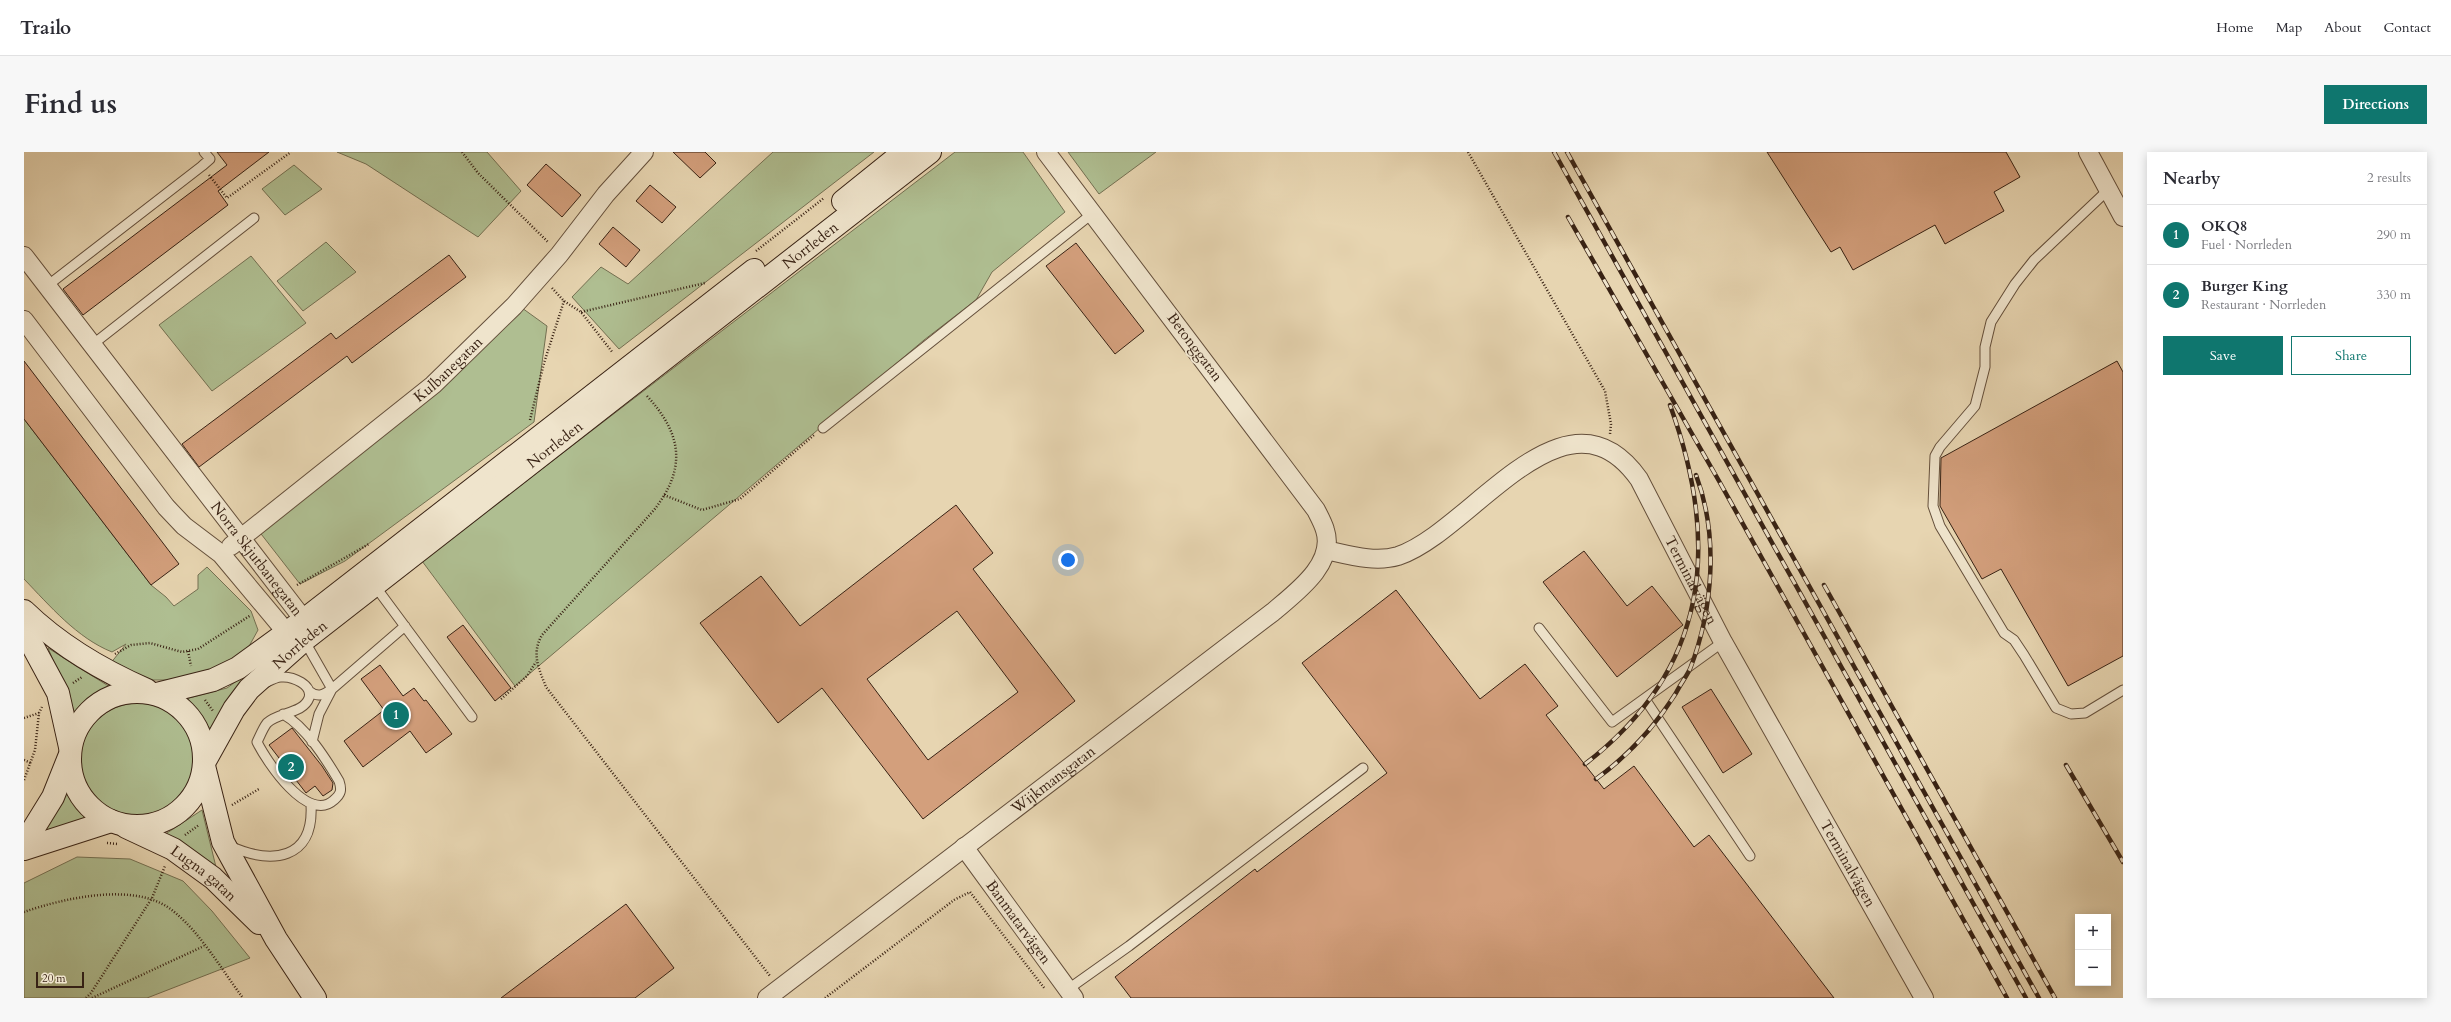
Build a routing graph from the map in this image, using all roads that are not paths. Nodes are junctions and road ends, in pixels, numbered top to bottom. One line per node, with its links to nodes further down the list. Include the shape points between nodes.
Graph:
1 (204, 152): 12 (lane, via 210,159 202,166)
2 (644, 152): 16 (street, Kulbanegatan, via 514,306 433,385)
3 (904, 152): 24 (main road, Norrleden)
4 (930, 152): 19 (main road, Norrleden)
5 (1046, 152): 8 (street, Betonggatan)
6 (2088, 152): 7 (street)
7 (2108, 190): 9 (street); 28 (lane, via 2034,260 1991,322 1985,367 1975,406 1935,456 1933,506 1940,526 2004,633 2014,640 2056,708 2071,714 2085,713)
8 (1093, 213): 15 (lane); 17 (street, Betonggatan, via 1316,510 1326,531)
9 (2123, 217)
10 (254, 218): 14 (lane)
11 (24, 256): 12 (street, Norra Skjutbanegatan)
12 (47, 286): 14 (street, Norra Skjutbanegatan)
13 (24, 320): 18 (street, Norra Skjutbanegatan, via 166,507 184,526)
14 (92, 345): 16 (street, Norra Skjutbanegatan)
15 (823, 428)
16 (240, 539): 18 (street, Kulbanegatan); 24 (street, Norra Skjutbanegatan, via 283,594)
17 (1326, 550): 25 (street, Terminalvägen, via 1384,559 1415,549 1524,465 1547,452 1580,442 1592,443 1620,457 1639,479); 42 (street, Wijkmansgatan, via 1318,568 1299,590 1273,612)
18 (221, 554): 24 (street, Norra Skjutbanegatan, via 264,606)
19 (375, 586): 21 (lane); 24 (main road, Norrleden)
20 (24, 611): 30 (main road, via 42,628 97,666)
21 (405, 626): 27 (lane); 33 (lane)
22 (1539, 628): 31 (lane, via 1612,722)
23 (24, 630): 35 (main road, via 58,694)
24 (298, 631): 26 (main road, Norrleden); 27 (lane); 30 (main road, Norrleden, via 238,668 213,680)
25 (1723, 642): 31 (lane); 49 (street, Terminalvägen)
26 (249, 689): 29 (lane, via 282,676 305,685); 36 (main road, Norrleden, via 234,709)
27 (332, 689): 29 (lane, via 322,695 315,695); 34 (lane, via 319,714)
28 (2123, 690)
29 (309, 691): 32 (lane, via 304,705)
30 (154, 693): 35 (main road, via 121,693 99,703 86,715 76,730); 36 (main road, via 171,700 192,719 202,739)
31 (1645, 699): 44 (lane)
32 (283, 714): 34 (lane, via 292,719); 38 (lane, via 266,724 257,742 262,753 286,782 300,798)
33 (472, 717)
34 (312, 742): 38 (lane, via 331,767 342,789 340,795 332,802 321,806)
35 (70, 752): 39 (main road, via 72,777 80,795 94,810); 41 (main road, via 53,797)
36 (205, 763): 39 (main road, via 196,790 175,814 158,823 139,826); 40 (main road, Lugna gatan)
37 (1363, 768): 47 (lane, via 1130,946)
38 (311, 805): 40 (lane, via 312,822 308,837 298,848 283,855 258,855)
39 (115, 822): 43 (main road); 45 (main road, Lugna gatan, via 174,849 213,878)
40 (223, 842): 45 (main road, Lugna gatan)
41 (24, 844)
42 (964, 847): 46 (street, Wijkmansgatan); 47 (street, Banmatarvägen)
43 (24, 849)
44 (1750, 856)
45 (276, 939): 48 (main road, Lugna gatan)
46 (774, 993)
47 (1061, 994)
48 (315, 998)
49 (1924, 998)

